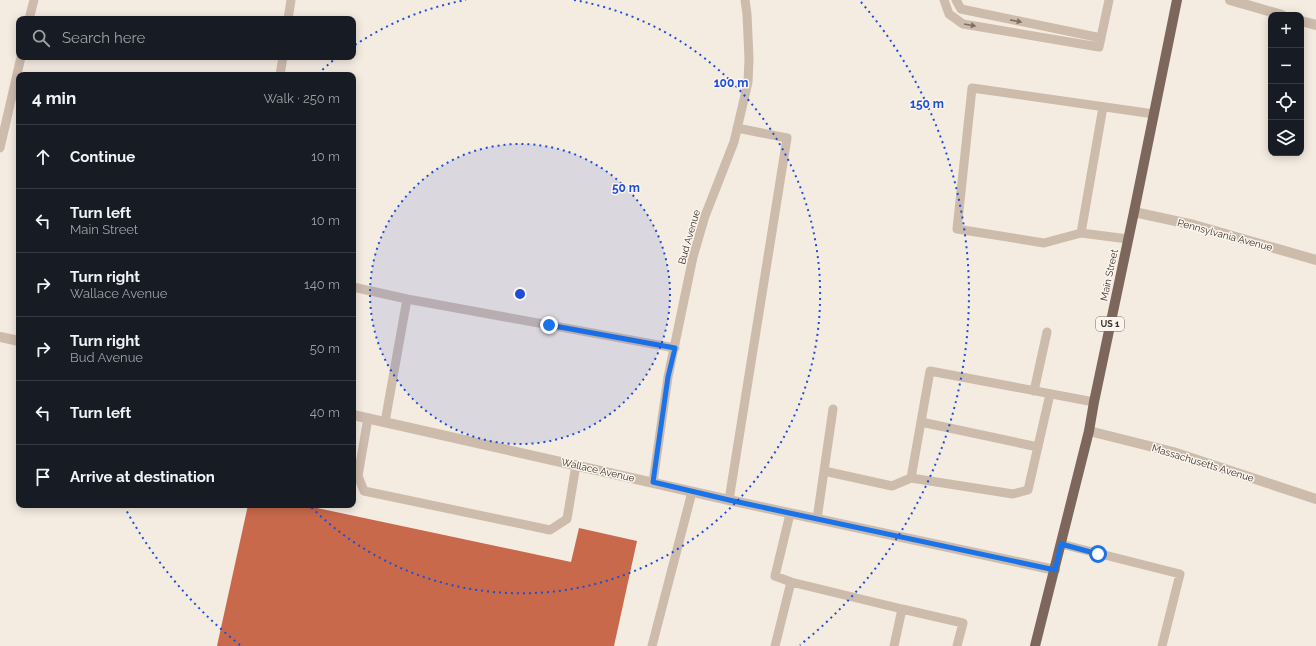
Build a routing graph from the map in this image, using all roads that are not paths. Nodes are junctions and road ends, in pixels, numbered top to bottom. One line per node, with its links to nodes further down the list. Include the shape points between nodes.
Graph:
1 (34, 0): 10 (lane)
2 (291, 0): 11 (lane)
3 (745, 0): 22 (lane, Bud Avenue, via 748,82)
4 (944, 0): 14 (lane, one-way to 14, via 949,14 963,24 1099,46)
5 (956, 0): 14 (lane, one-way to 14, via 961,9)
6 (1109, 0): 14 (lane)
7 (1177, 0): 21 (main road, Main Street / US 1)
8 (1230, 0): 9 (street)
9 (1272, 12)
10 (31, 16)
11 (288, 16)
12 (1304, 22): 13 (street)
13 (1316, 25)
14 (1101, 38)
15 (20, 60): 17 (lane)
16 (282, 60): 18 (lane)
17 (18, 72)
18 (280, 72)
19 (16, 79): 23 (lane)
20 (1103, 107): 21 (lane); 25 (lane); 25 (lane, via 972,88 957,229 1044,243)
21 (1154, 114): 24 (main road, Main Street / US 1)
22 (737, 128): 33 (lane, Bud Avenue, via 703,223); 50 (lane, via 787,138)
23 (0, 148)
24 (1134, 212): 26 (main road, Main Street / US 1); 27 (street, Pennsylvania Avenue, via 1194,225)
25 (1081, 233): 26 (lane)
26 (1128, 239): 36 (main road, Main Street / US 1)
27 (1316, 260)
28 (356, 288): 29 (lane)
29 (408, 299): 33 (lane); 40 (lane)
30 (1047, 332): 34 (lane)
31 (0, 337): 32 (street)
32 (16, 340)
33 (675, 348): 47 (lane, Bud Avenue, via 668,377)
34 (1034, 391): 35 (lane); 41 (lane, via 930,371)
35 (1050, 394): 36 (lane); 43 (lane)
36 (1094, 402): 42 (main road, Main Street / US 1)
37 (833, 409): 45 (lane)
38 (356, 416): 39 (street, Wallace Avenue)
39 (368, 418): 40 (street, Wallace Avenue); 44 (lane, via 358,476 364,491 550,530 567,519)
40 (385, 422): 44 (street, Wallace Avenue)
41 (921, 422): 43 (lane); 46 (lane)
42 (1089, 431): 49 (street, Massachusetts Avenue, via 1173,452); 53 (main road, Main Street / US 1)
43 (1038, 447): 46 (lane, via 1028,490 1013,494)
44 (576, 465): 47 (street, Wallace Avenue)
45 (824, 471): 46 (lane, via 892,486); 52 (lane)
46 (911, 478)
47 (653, 482): 48 (street, Wallace Avenue)
48 (692, 492): 50 (street, Wallace Avenue); 57 (lane)
49 (1316, 498)
50 (729, 500): 51 (street, Wallace Avenue)
51 (790, 514): 52 (street, Wallace Avenue); 55 (lane, via 775,576)
52 (816, 519): 54 (street, Wallace Avenue)
53 (1061, 544): 54 (main road, Main Street / US 1); 62 (lane, via 1180,574)
54 (1055, 570): 61 (main road, Main Street / US 1)
55 (791, 582): 56 (lane); 58 (lane)
56 (902, 609): 59 (lane); 60 (lane, via 963,623)
57 (652, 646)
58 (775, 646)
59 (894, 646)
60 (957, 646)
61 (1035, 646)
62 (1162, 646)

